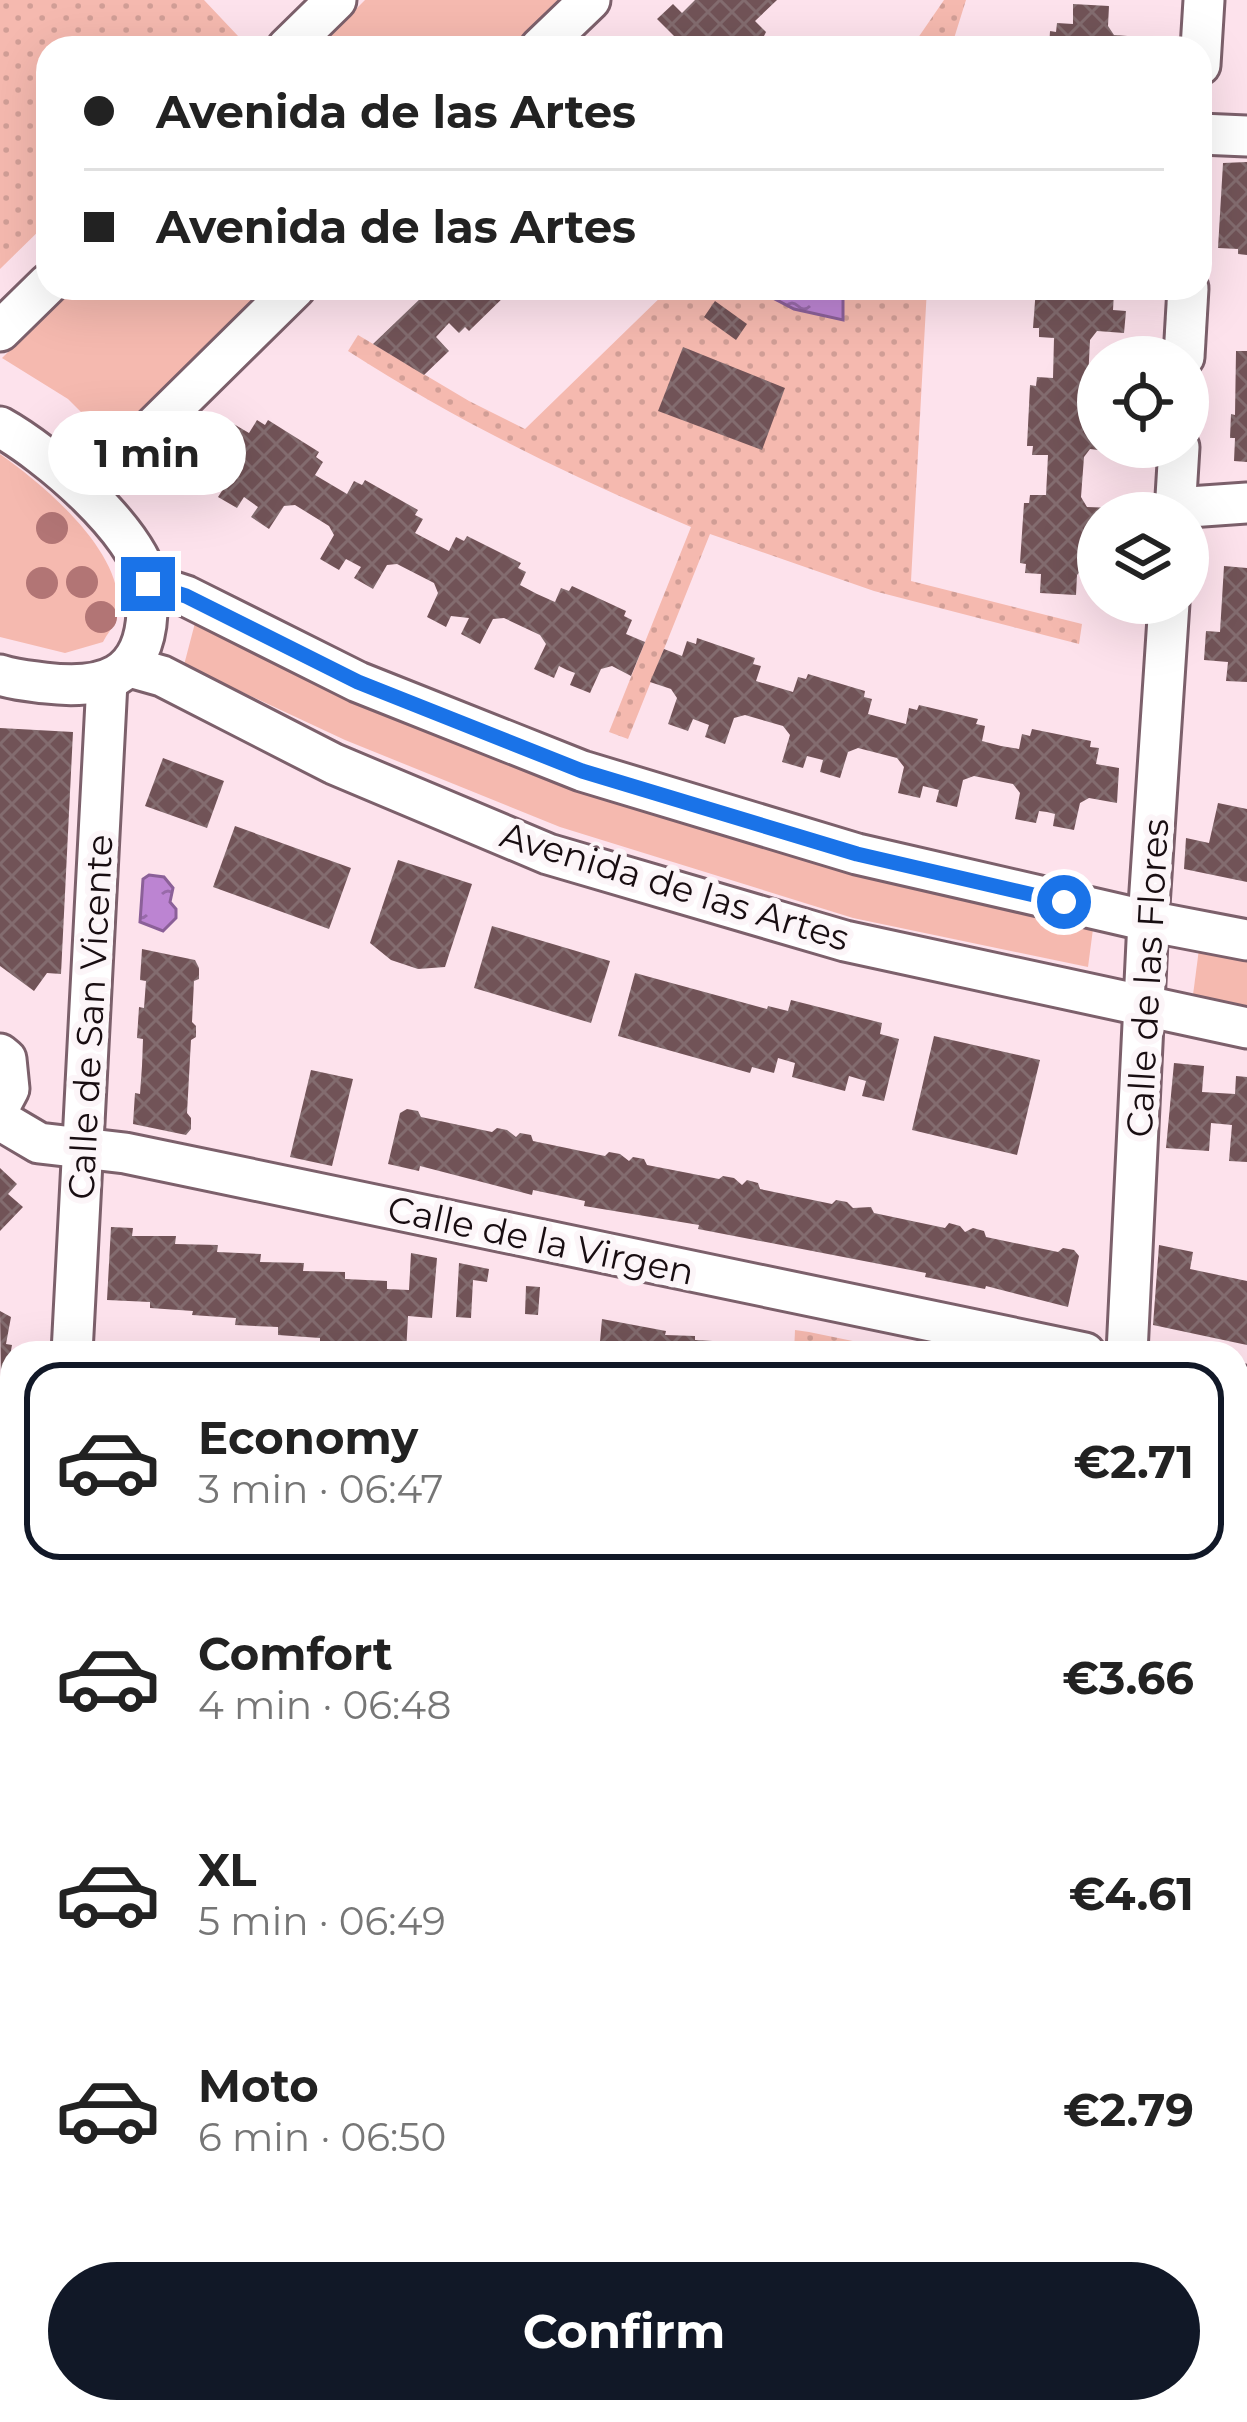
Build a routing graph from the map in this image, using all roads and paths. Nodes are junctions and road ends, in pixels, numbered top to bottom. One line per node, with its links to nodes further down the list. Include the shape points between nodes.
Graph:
1 (336, 0): 4 (street)
2 (590, 0): 5 (street)
3 (1204, 0): 6 (street)
4 (299, 36)
5 (552, 36)
6 (1202, 36)
7 (1212, 135): 8 (street)
8 (1247, 136)
9 (36, 296): 12 (street)
10 (283, 300): 15 (street)
11 (1186, 300): 13 (street)
12 (0, 331)
13 (1185, 336)
14 (0, 427): 15 (street)
15 (88, 492): 18 (street)
16 (1247, 503): 17 (street)
17 (1209, 507)
18 (148, 584): 20 (street, Calle de San Vicente, via 146,636); 22 (street, via 358,682 582,771 857,854)
19 (1168, 624): 22 (street, Calle de las Flores)
20 (118, 674): 21 (street, via 69,686); 24 (street, Avenida de las Artes, via 162,676 334,764 548,854 845,940); 29 (street, Calle de San Vicente)
21 (0, 675)
22 (1148, 921): 23 (street); 24 (street, Calle de las Flores)
23 (1247, 940)
24 (1145, 1003): 25 (street, Avenida de las Artes); 32 (street, Calle de las Flores)
25 (1247, 1028)
26 (0, 1054): 27 (street, via 9,1089)
27 (0, 1106)
28 (0, 1120): 29 (street, Calle de la Virgen, via 39,1143)
29 (83, 1147): 30 (street, Calle de San Vicente); 31 (street, Calle de la Virgen)
30 (73, 1341)
31 (1027, 1341)
32 (1127, 1341)

